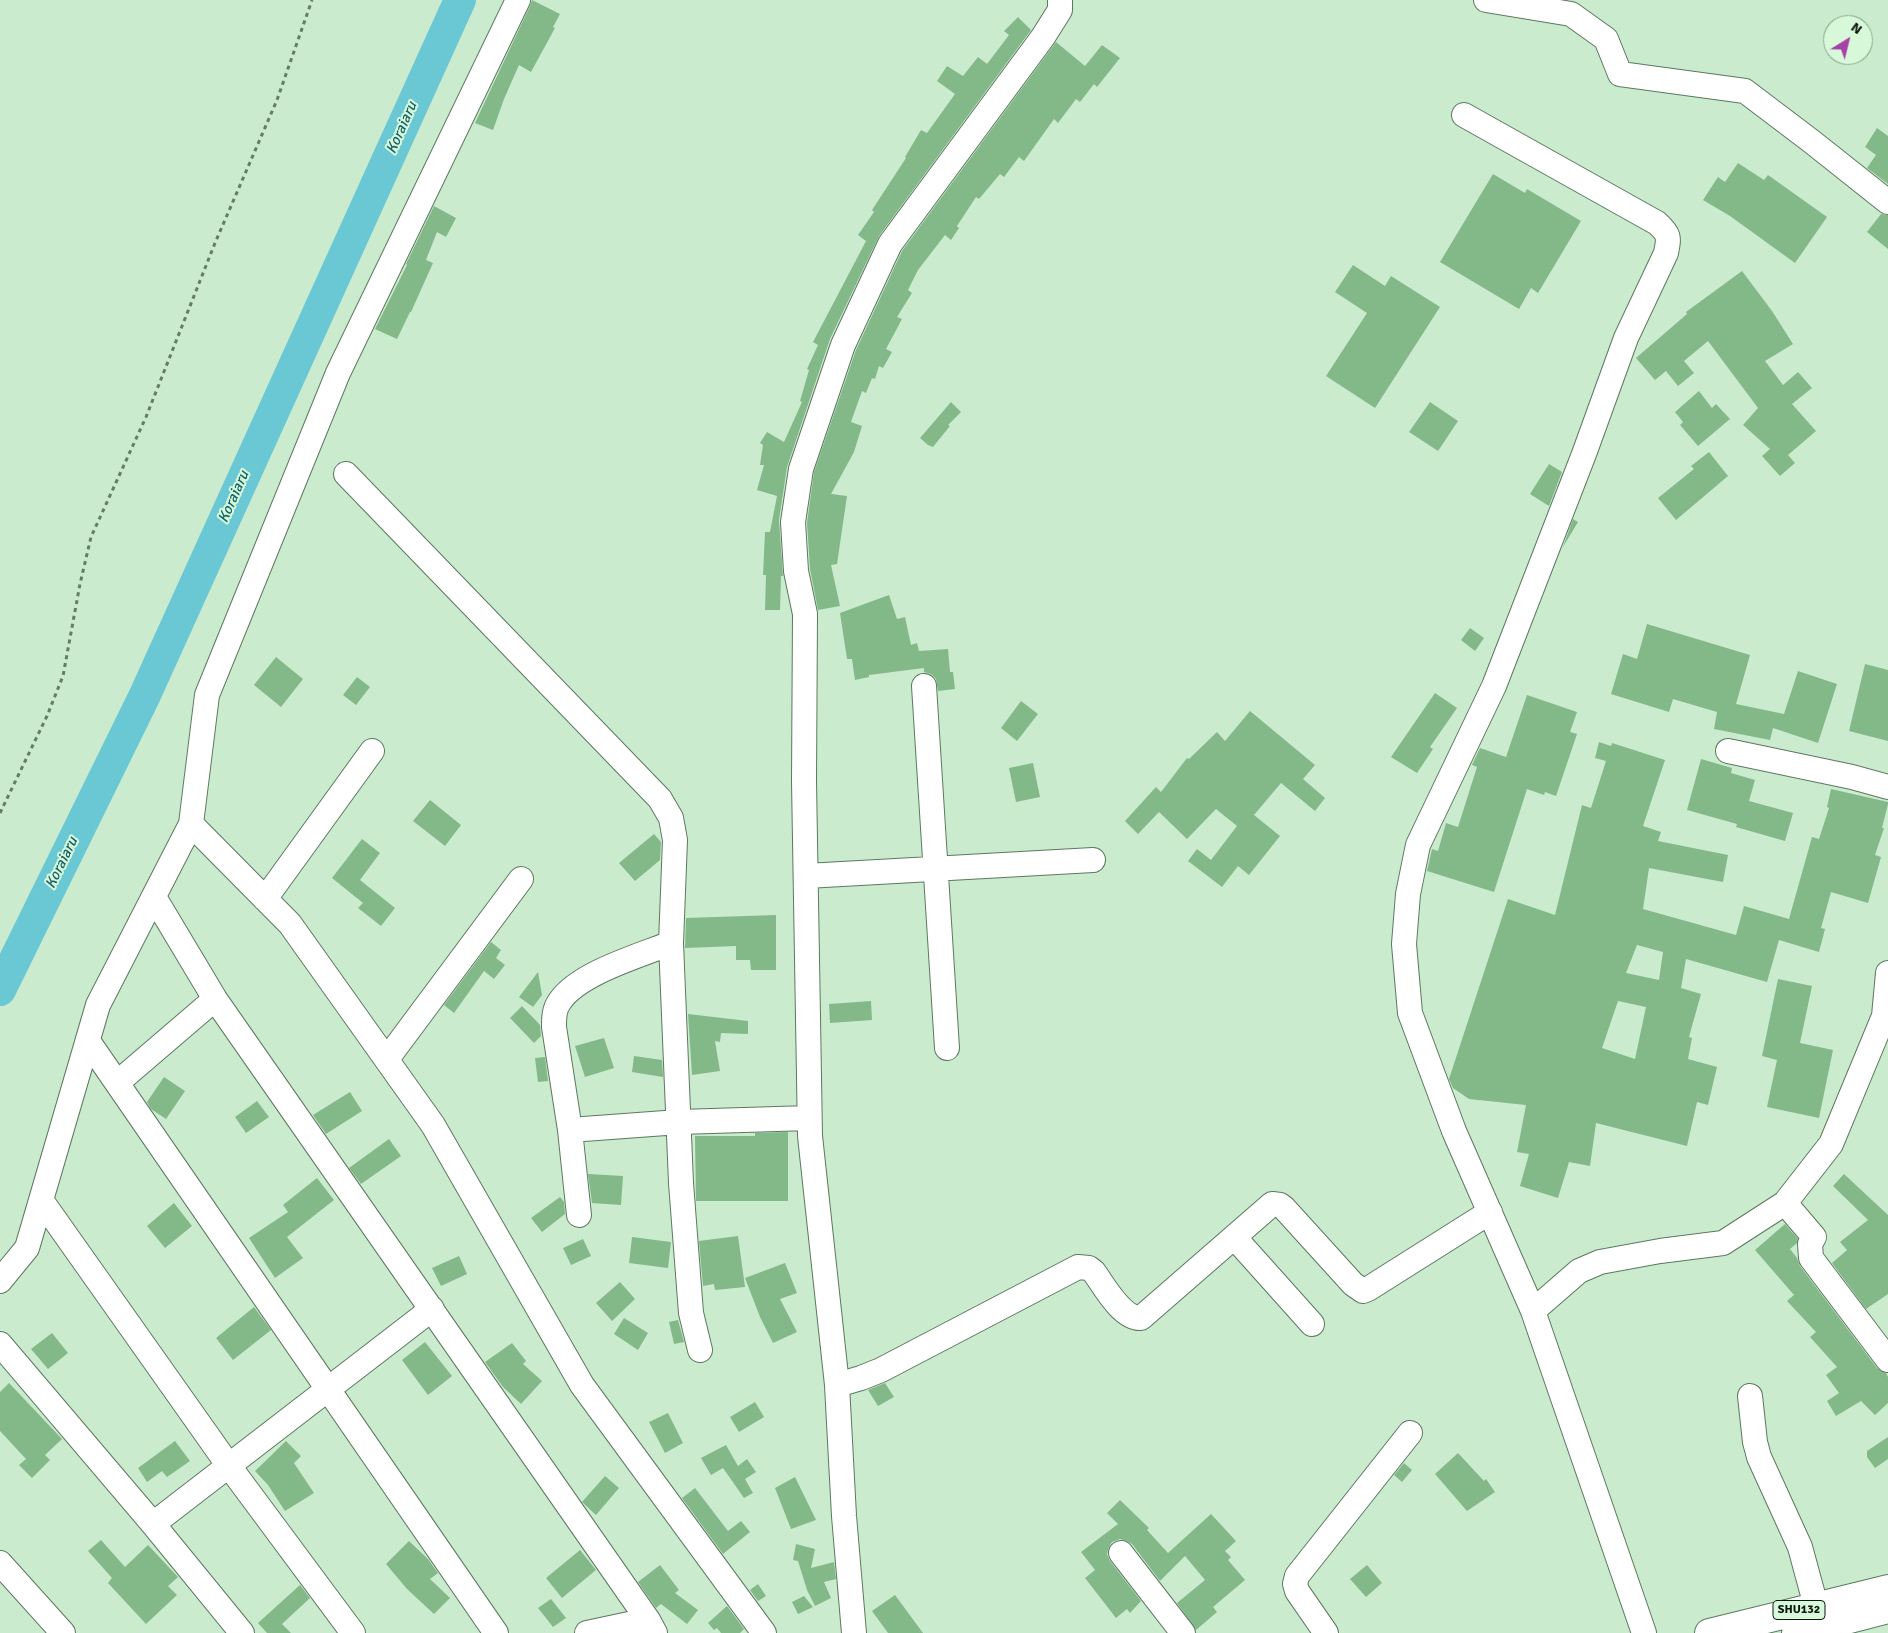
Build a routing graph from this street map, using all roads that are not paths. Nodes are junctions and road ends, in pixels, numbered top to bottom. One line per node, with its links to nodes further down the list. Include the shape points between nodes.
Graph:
1 (518, 0): 11 (street, via 338,373 207,695)
2 (1060, 0): 14 (street, via 1060,10 1042,37 890,244 843,345 801,469 793,522 796,571 805,614)
3 (1486, 0): 5 (street, via 1571,14 1606,39 1620,74 1745,91)
4 (1464, 114): 30 (street, via 1657,224 1667,232 1668,239 1666,253 1626,338 1494,686 1418,845 1408,894 1404,944 1410,1013 1454,1131)
5 (1888, 202)
6 (346, 474): 18 (street, via 660,799 671,818 675,840)
7 (924, 686): 13 (street)
8 (372, 751): 17 (street)
9 (1728, 751): 10 (street)
10 (1888, 787)
11 (192, 824): 16 (street); 17 (street)
12 (1093, 860): 13 (street)
13 (935, 869): 14 (street); 22 (street)
14 (806, 876): 25 (street)
15 (521, 879): 23 (street)
16 (154, 897): 20 (street); 21 (street, via 98,1005)
17 (265, 899): 23 (street, via 290,924)
18 (671, 943): 26 (street); 27 (street, via 579,982 559,1002 554,1014 554,1027)
19 (1888, 973): 29 (street, via 1884,1016 1831,1144)
20 (216, 999): 24 (street); 34 (street)
21 (88, 1041): 24 (street); 28 (street)
22 (947, 1048)
23 (386, 1059): 57 (street, via 433,1124 582,1385)
24 (117, 1083): 41 (street)
25 (809, 1118): 26 (street); 40 (street)
26 (678, 1122): 27 (street); 37 (street, via 692,1313)
27 (570, 1130): 31 (street)
28 (41, 1200): 33 (street, via 27,1248); 44 (street)
29 (1785, 1202): 35 (street, via 1723,1243 1600,1262 1579,1271); 39 (street, via 1814,1237 1810,1244 1811,1258)
30 (1490, 1212): 32 (street, via 1362,1291 1280,1204 1267,1207); 35 (street)
31 (579, 1215)
32 (1234, 1238): 36 (street); 40 (street, via 1141,1318 1123,1311 1094,1272 1078,1267 881,1370)
33 (0, 1281)
34 (432, 1310): 41 (street); 51 (street)
35 (1533, 1311): 61 (street)
36 (1312, 1324)
37 (700, 1350)
38 (3, 1357): 45 (street)
39 (1888, 1360)
40 (837, 1385): 58 (street)
41 (328, 1389): 44 (street); 55 (street)
42 (1750, 1396): 49 (street, via 1759,1458 1800,1547)
43 (1410, 1433): 60 (street, via 1297,1576 1297,1591)
44 (229, 1466): 45 (street); 54 (street)
45 (153, 1524): 53 (street)
46 (1121, 1553): 59 (street)
47 (0, 1563): 52 (street)
48 (1888, 1589): 49 (main road, SHU132)
49 (1816, 1606): 62 (main road, SHU132)
50 (1888, 1609): 63 (main road, SHU132)
51 (651, 1627): 56 (street)
52 (63, 1633)
53 (242, 1633)
54 (352, 1633)
55 (496, 1633)
56 (587, 1633)
57 (764, 1633)
58 (854, 1633)
59 (1183, 1633)
60 (1326, 1633)
61 (1644, 1633)
62 (1710, 1633)
63 (1796, 1633)

